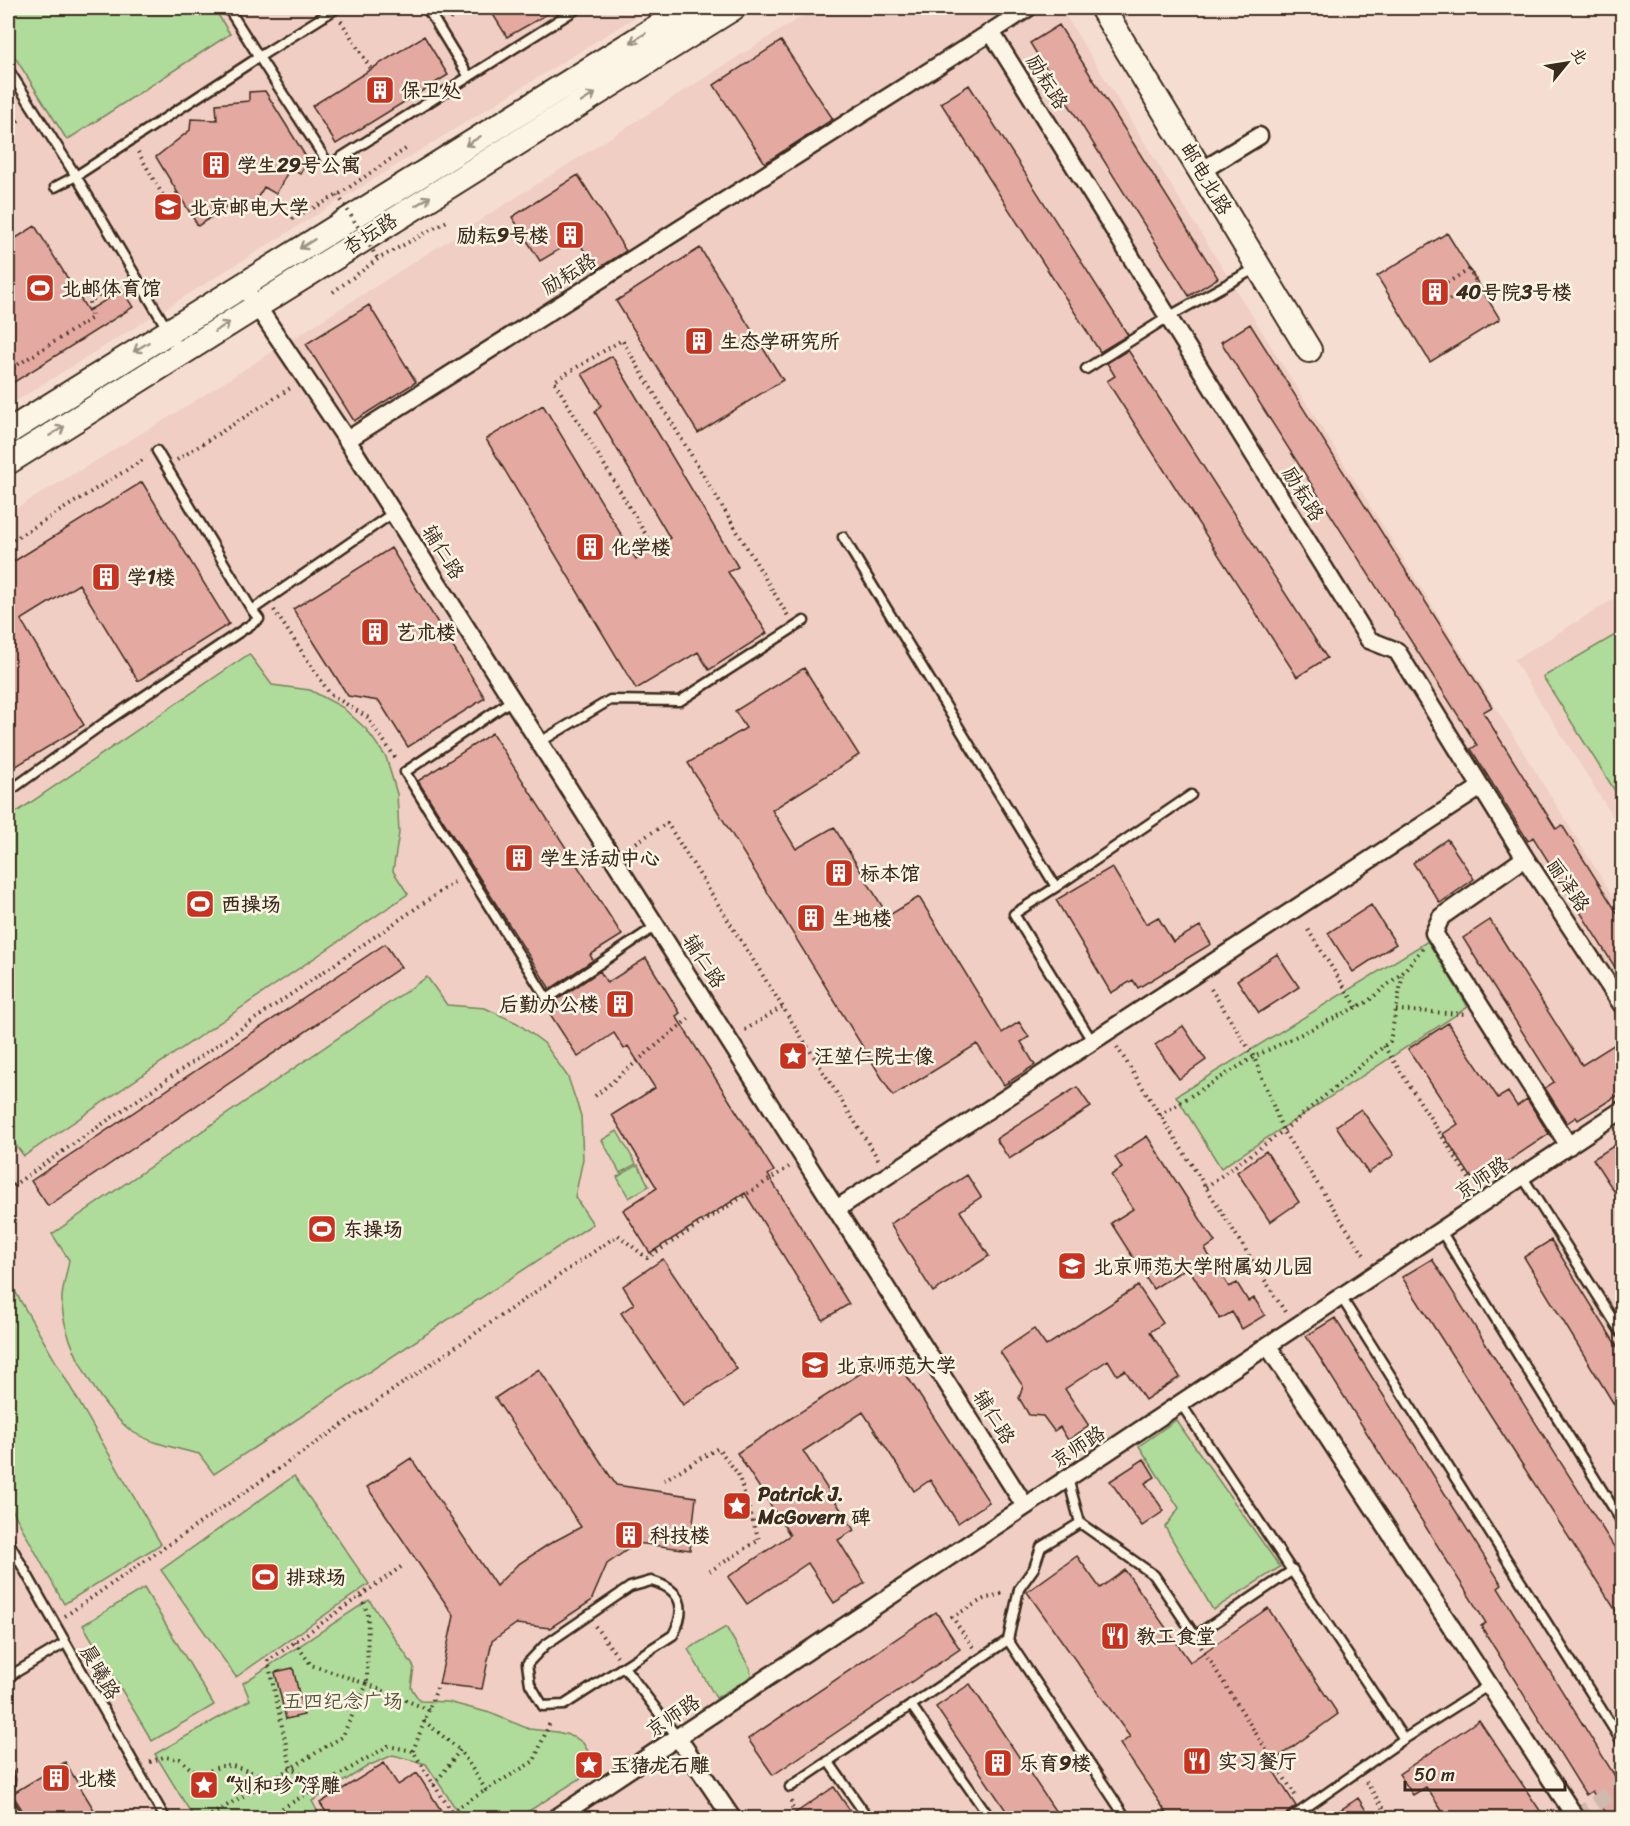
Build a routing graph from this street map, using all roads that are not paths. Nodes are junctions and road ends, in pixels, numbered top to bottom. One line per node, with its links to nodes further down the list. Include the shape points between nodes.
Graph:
1 (228, 8): 10 (lane)
2 (336, 8): 10 (lane)
3 (427, 8): 12 (lane)
4 (578, 8): 12 (lane)
5 (688, 8): 18 (street, 杏坛路, one-way to 18)
6 (733, 8): 19 (street, 杏坛路, one-way to 6)
7 (1028, 8): 9 (street)
8 (1102, 8): 14 (street, 邮电北路)
9 (991, 32): 20 (street, 励耘路); 26 (street, 励耘路)
10 (259, 57): 12 (lane, via 329,165); 15 (lane)
11 (8, 69): 15 (lane)
12 (469, 77)
13 (1259, 136): 14 (street)
14 (1201, 171): 17 (street, 邮电北路)
15 (75, 176): 16 (lane); 21 (lane)
16 (55, 187)
17 (1258, 266): 20 (lane); 22 (street, 邮电北路)
18 (242, 284): 19 (street, 辅仁路); 21 (street, 杏坛路)
19 (256, 305): 23 (street, 杏坛路, one-way to 19); 26 (street, 辅仁路)
20 (1168, 317): 24 (lane); 35 (street, 励耘路, via 1369,640 1397,651)
21 (168, 330): 23 (lane); 25 (street, 杏坛路, one-way to 25)
22 (1309, 350)
23 (181, 352): 28 (street, 杏坛路, one-way to 23)
24 (1086, 369)
25 (8, 432)
26 (347, 440): 29 (street, 辅仁路)
27 (157, 451): 31 (lane)
28 (8, 462)
29 (393, 513): 31 (lane); 33 (street, 辅仁路)
30 (843, 537): 39 (lane)
31 (252, 610): 36 (lane, via 259,619)
32 (804, 621): 34 (lane, via 680,701 610,700)
33 (512, 700): 34 (street, 辅仁路); 40 (lane, via 405,772 547,999)
34 (540, 742): 40 (street, 辅仁路)
35 (1481, 787): 38 (street, 丽泽路); 42 (street)
36 (8, 792)
37 (1191, 795): 39 (lane)
38 (1525, 858): 41 (street, 丽泽路); 44 (street, via 1440,917 1434,933)
39 (1056, 887): 42 (lane, via 1014,914)
40 (656, 926): 46 (street, 辅仁路)
41 (1623, 1005)
42 (1092, 1041): 46 (street)
43 (1623, 1110): 44 (street, 京师路)
44 (1569, 1146): 45 (street, 京师路)
45 (1522, 1176): 47 (street, 京师路); 49 (lane)
46 (838, 1208): 53 (street, 辅仁路)
47 (1441, 1230): 48 (street, 京师路); 54 (lane)
48 (1341, 1297): 50 (street, 京师路); 66 (lane)
49 (1623, 1334)
50 (1268, 1346): 51 (street, 京师路); 62 (street)
51 (1181, 1404): 52 (street, 京师路); 57 (lane)
52 (1068, 1478): 53 (street, 京师路); 55 (lane)
53 (1026, 1506): 64 (street, 京师路)
54 (1623, 1522)
55 (1080, 1523): 57 (lane, via 1154,1575 1195,1636); 58 (lane, via 1041,1547 1034,1569 1019,1589)
56 (8, 1541): 59 (lane, 晨曦路)
57 (1293, 1570): 65 (lane)
58 (1008, 1640): 63 (lane); 78 (lane)
59 (65, 1643): 61 (lane); 73 (lane, 晨曦路)
60 (624, 1667): 60 (lane, via 673,1635 680,1622 681,1603 668,1586 651,1581 630,1587 545,1645 527,1664 530,1683 543,1706 564,1705); 64 (lane)
61 (8, 1677)
62 (1489, 1685): 65 (lane); 80 (street)
63 (911, 1705): 67 (lane); 77 (lane)
64 (678, 1738): 74 (street, 京师路); 75 (street)
65 (1404, 1739): 79 (lane)
66 (1623, 1742)
67 (828, 1761): 69 (lane); 76 (lane)
68 (8, 1774): 70 (lane)
69 (790, 1787)
70 (8, 1796)
71 (8, 1801): 72 (lane)
72 (18, 1818)
73 (165, 1818)
74 (556, 1818)
75 (732, 1818)
76 (868, 1818)
77 (990, 1818)
78 (1126, 1818)
79 (1292, 1818)
80 (1576, 1818)

